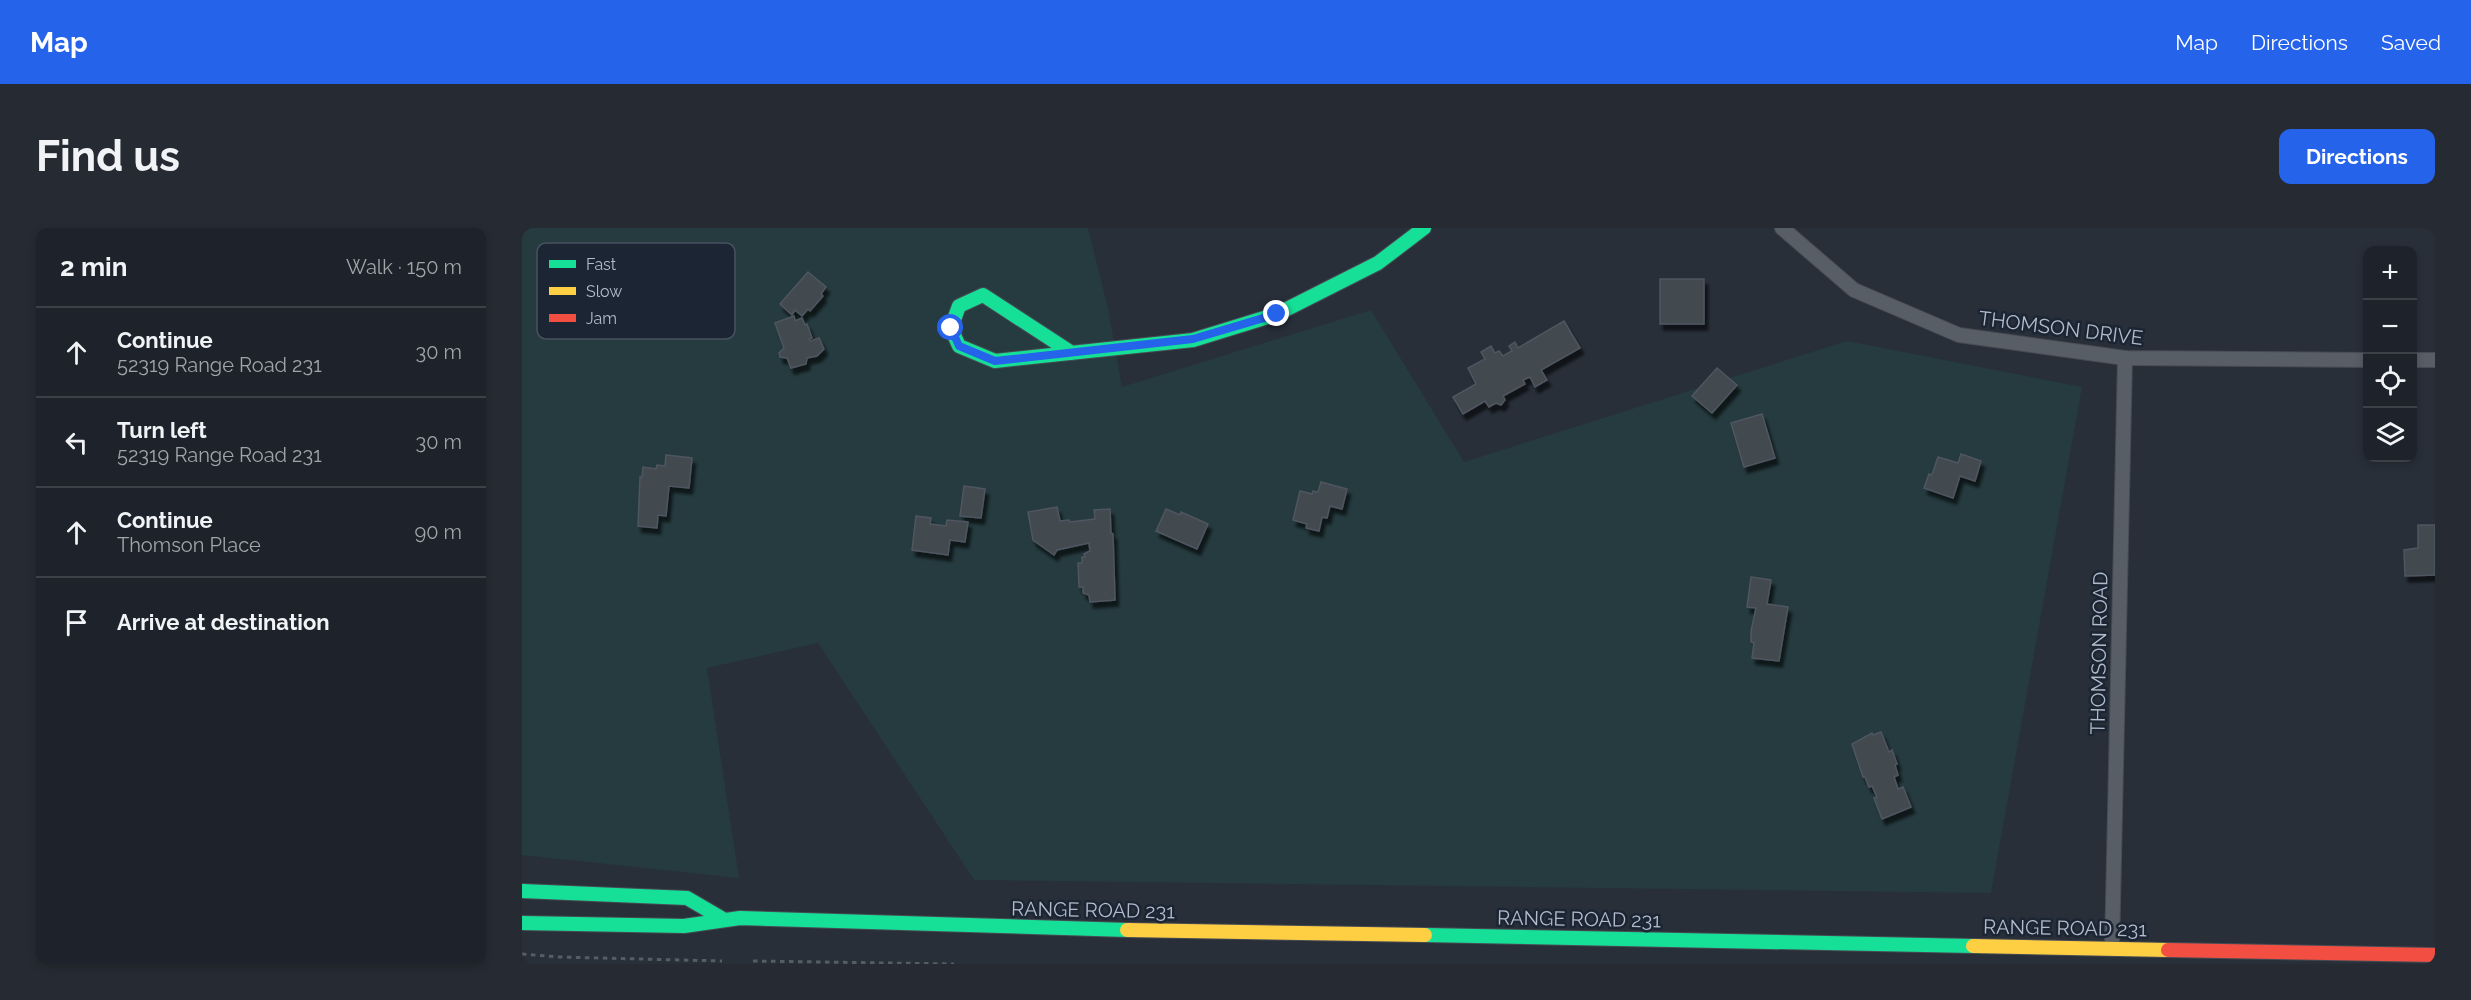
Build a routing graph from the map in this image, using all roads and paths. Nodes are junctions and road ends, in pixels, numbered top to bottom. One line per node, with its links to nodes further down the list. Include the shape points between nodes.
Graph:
1 (1424, 228): 3 (street, via 1378,263 1277,314 1193,339)
2 (1782, 228): 4 (street, THOMSON DRIVE, via 1854,290 1959,335)
3 (1071, 353): 3 (street, via 983,295 959,306 951,328 959,346 995,361)
4 (2125, 358): 5 (street, THOMSON DRIVE); 11 (street, THOMSON ROAD)
5 (2363, 360)
6 (2417, 360): 7 (street)
7 (2435, 360)
8 (522, 891): 9 (street, RANGE ROAD 231, via 687,898)
9 (723, 919): 10 (street, RANGE ROAD 231, via 684,926); 11 (street, RANGE ROAD 231)
10 (522, 923)
11 (2112, 949): 13 (street, RANGE ROAD 231)
12 (522, 954): 14 (path)
13 (2435, 955)
14 (722, 961)
15 (753, 961): 16 (path)
16 (954, 964)

